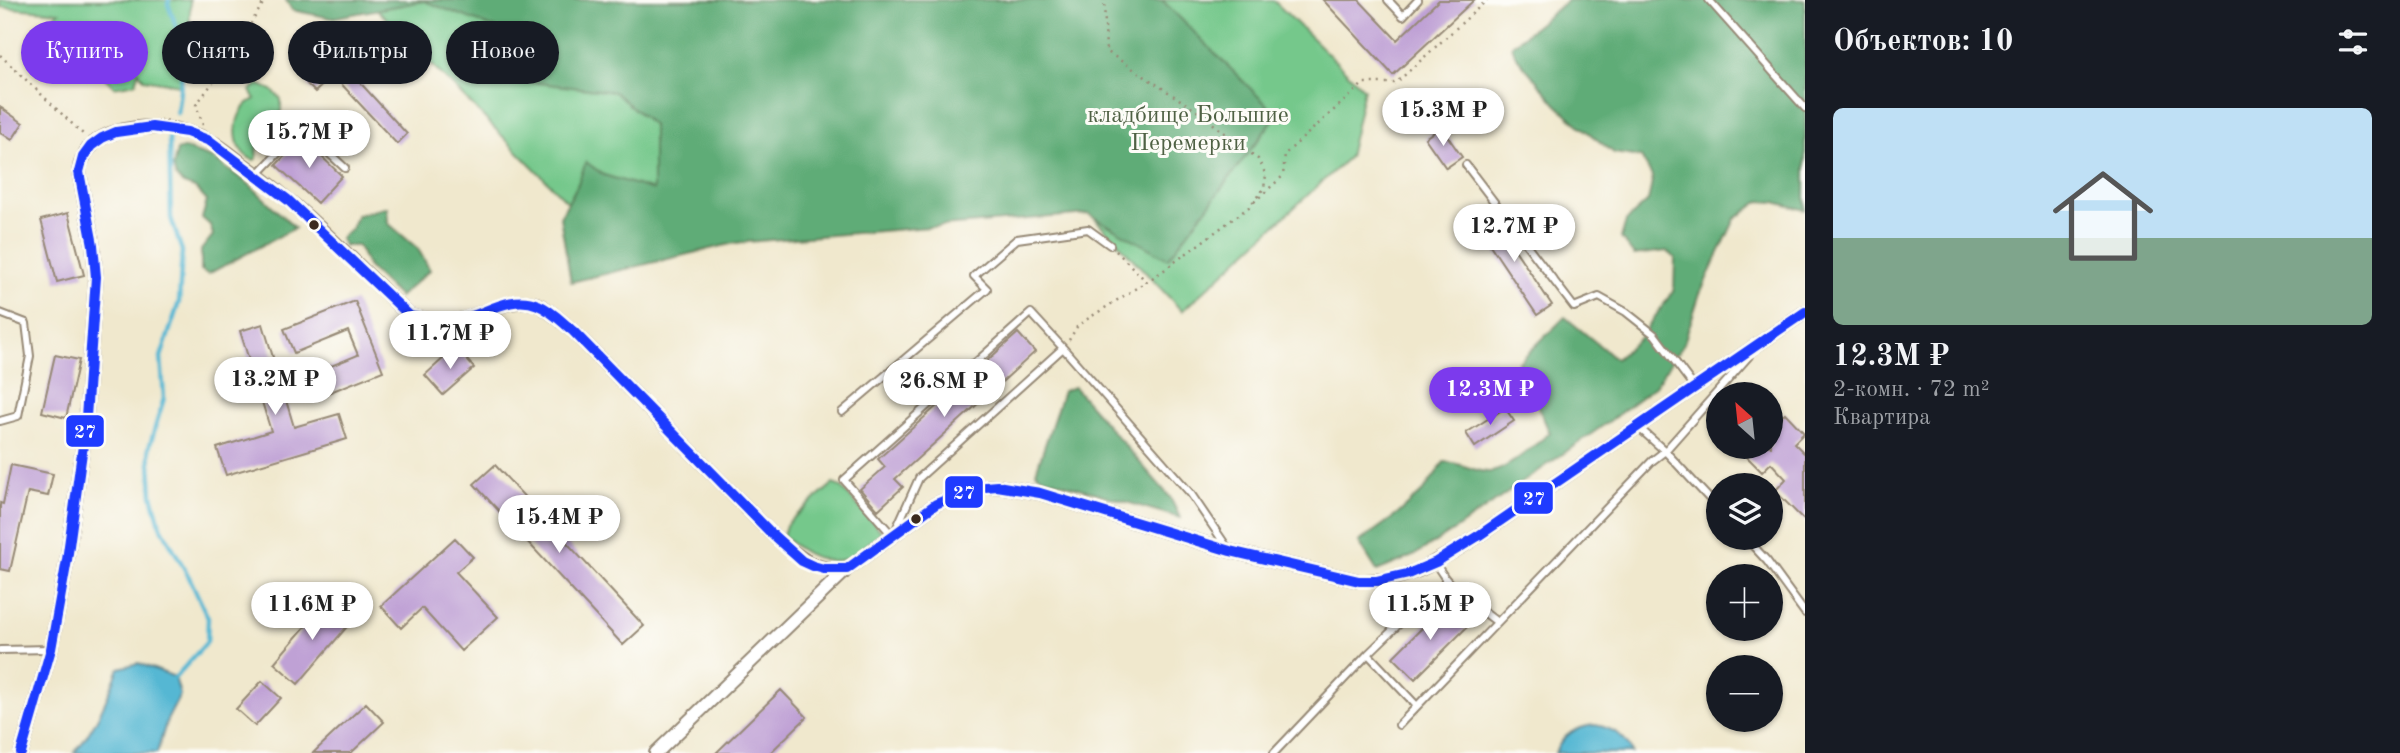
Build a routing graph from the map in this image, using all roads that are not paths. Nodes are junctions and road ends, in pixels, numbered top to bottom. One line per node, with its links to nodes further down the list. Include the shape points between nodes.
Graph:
1 (1388, 0): 2 (lane, via 1403,16)
2 (1418, 0)
3 (1709, 0): 4 (lane)
4 (1805, 108)
5 (1466, 165): 13 (lane, via 1574,307 1599,297 1626,312 1655,335)
6 (345, 168): 7 (lane, via 302,128)
7 (257, 175): 23 (street, via 410,317 433,322 462,320 503,305 535,303 573,331 802,561 824,569); 27 (street, via 210,141 167,128 112,134 92,143 81,161 96,278 92,352 85,432)
8 (1110, 245): 14 (lane, via 1088,229 1017,239 974,276 987,289)
9 (1805, 312): 11 (street)
10 (0, 313): 15 (lane, via 26,323 30,356 18,416)
11 (1759, 344): 13 (street); 17 (lane)
12 (1063, 348): 19 (lane, via 919,478); 19 (lane, via 1031,313 844,480); 21 (lane, via 1191,494)
13 (1695, 388): 16 (street)
14 (842, 412)
15 (0, 421)
16 (1637, 426): 17 (lane); 22 (street)
17 (1665, 450): 18 (lane); 26 (lane)
18 (1706, 495)
19 (893, 536): 21 (street, via 948,498 974,488 997,486 1040,493); 23 (street)
20 (1757, 550): 25 (lane)
21 (1230, 551): 22 (street, via 1359,581 1381,582)
22 (1435, 563): 24 (lane)
23 (847, 569): 33 (street)
24 (1445, 578): 26 (lane); 29 (lane, via 1445,584)
25 (1805, 613)
26 (1497, 622): 30 (lane)
27 (51, 649): 28 (lane); 32 (street)
28 (0, 650)
29 (1368, 654): 30 (lane); 34 (lane)
30 (1416, 705): 31 (lane)
31 (1399, 725)
32 (21, 753)
33 (656, 753)
34 (1274, 753)

